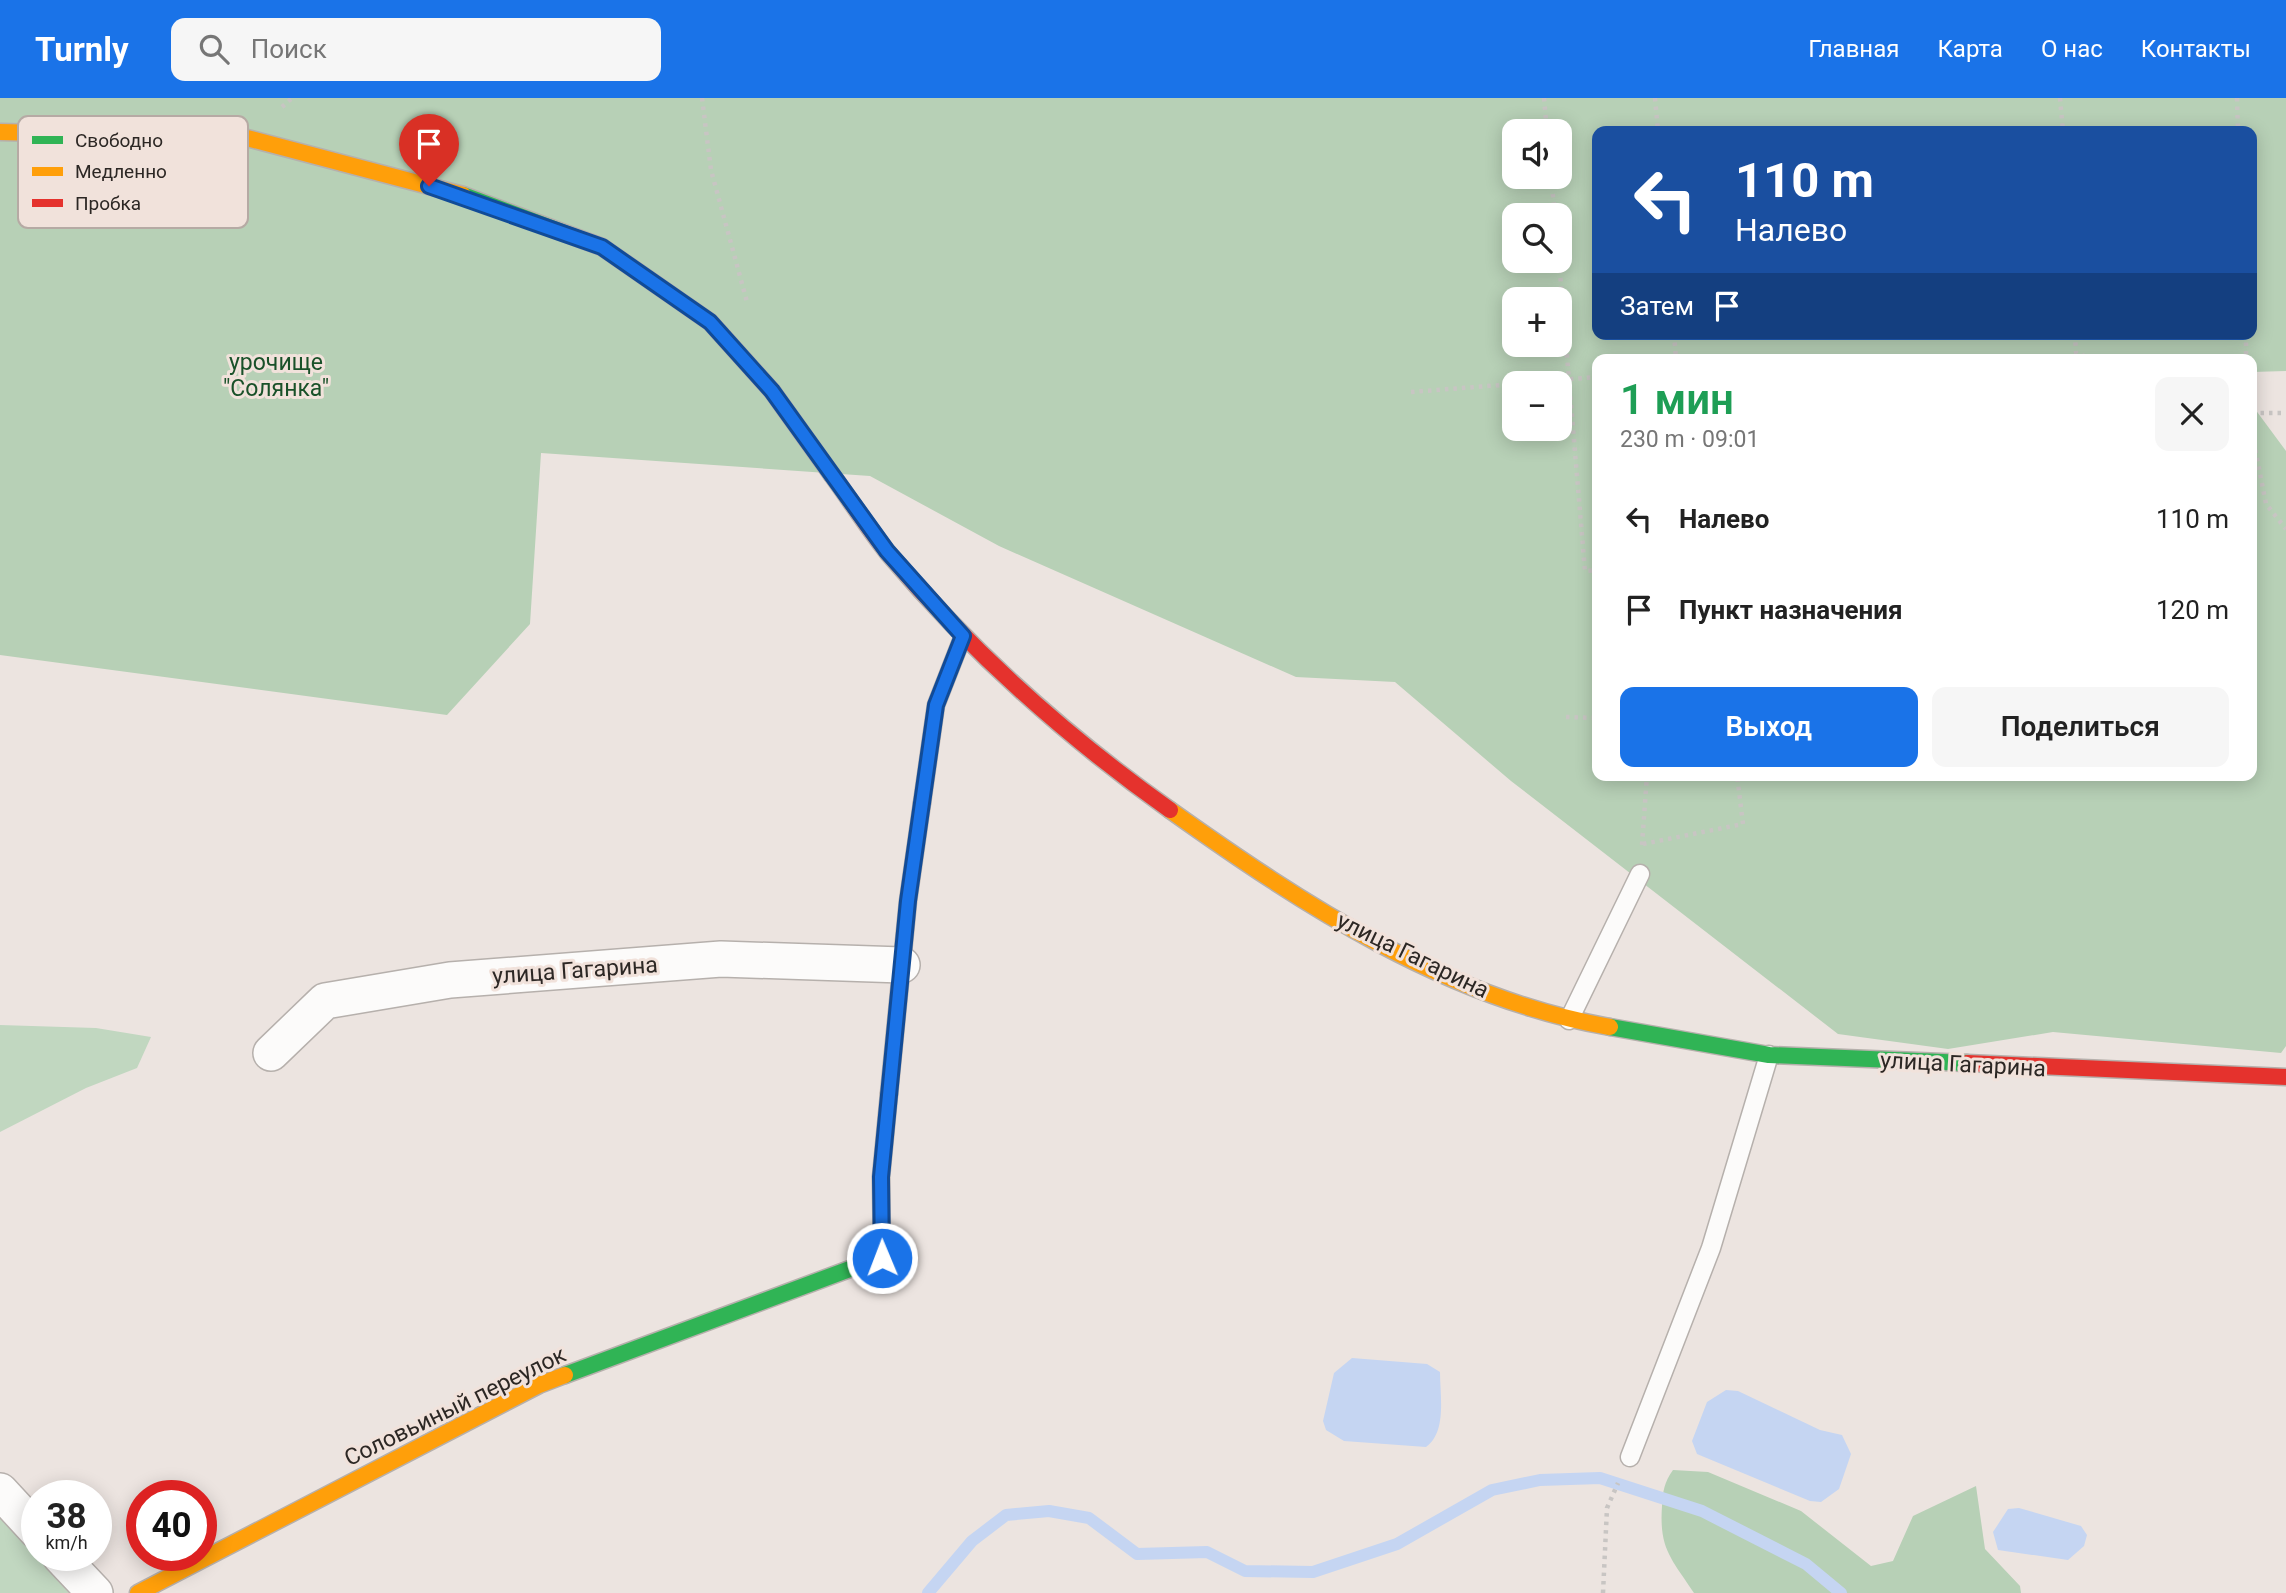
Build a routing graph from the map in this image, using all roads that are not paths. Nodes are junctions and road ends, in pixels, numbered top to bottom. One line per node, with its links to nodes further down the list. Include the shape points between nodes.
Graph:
1 (0, 132): 2 (street, улица Гагарина)
2 (18, 132)
3 (248, 138): 4 (street, улица Гагарина, via 455,192 602,247 710,322 772,391 887,551)
4 (963, 636): 6 (street, via 936,705); 7 (street, улица Гагарина, via 1113,770 1226,850 1349,928 1472,987)
5 (1640, 874): 7 (lane)
6 (902, 965): 8 (street, улица Гагарина, via 721,959 450,980 325,1001); 16 (street, Соловьиный переулок, via 881,1177 882,1258 539,1385)
7 (1569, 1020): 9 (street, улица Гагарина)
8 (271, 1053)
9 (1769, 1055): 10 (street, улица Гагарина); 11 (lane, via 1711,1248)
10 (2286, 1077)
11 (1630, 1457)
12 (0, 1491): 13 (street)
13 (21, 1514)
14 (74, 1571): 15 (street)
15 (95, 1593)
16 (138, 1593)

